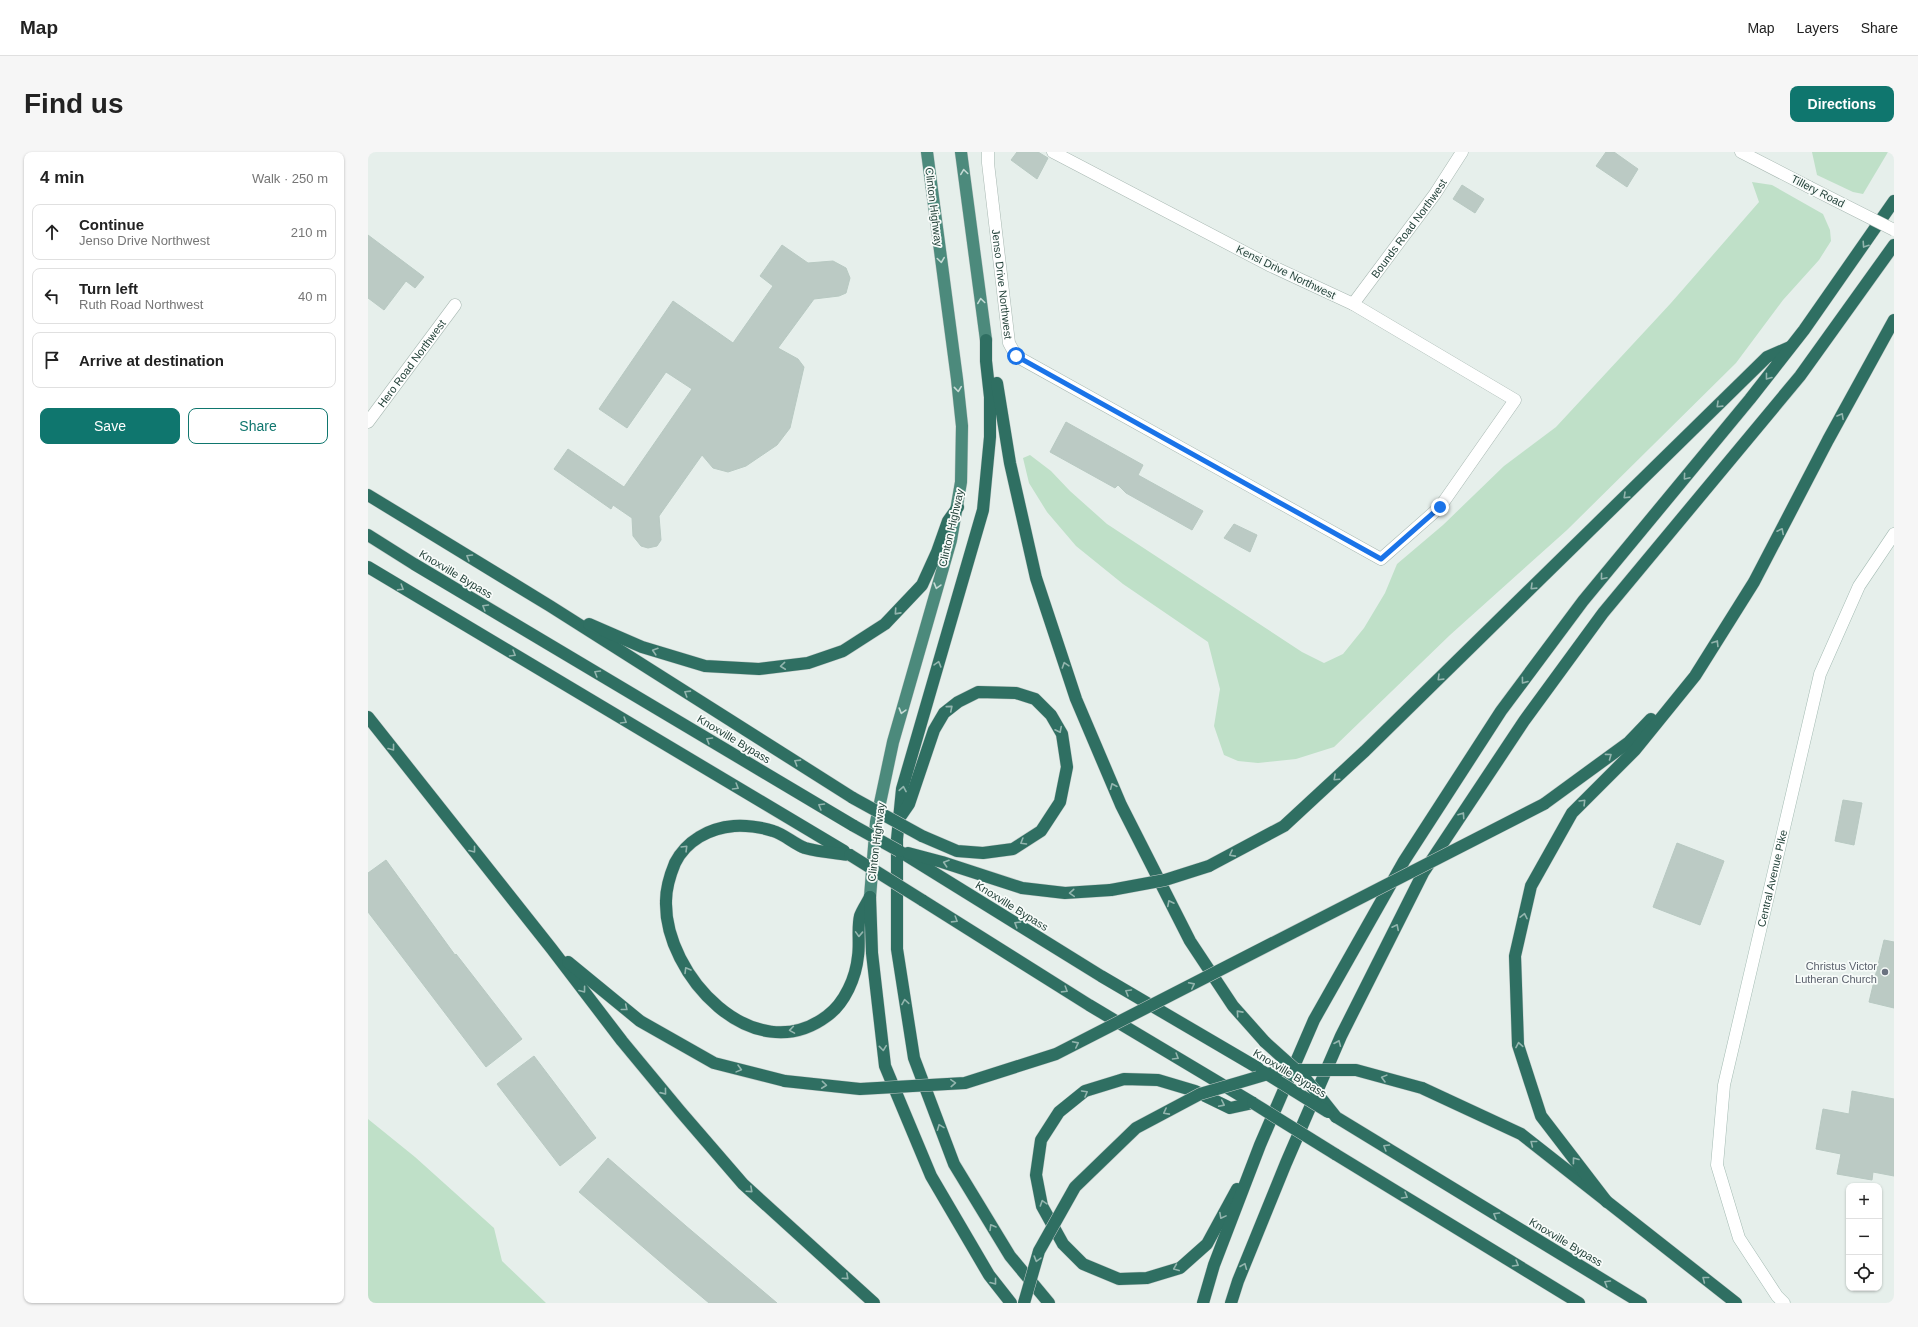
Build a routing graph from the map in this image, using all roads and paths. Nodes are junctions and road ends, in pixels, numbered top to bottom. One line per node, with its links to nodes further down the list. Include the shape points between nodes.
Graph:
1 (927, 152): 18 (highway, Clinton Highway, one-way to 18, via 962,426)
2 (961, 152): 13 (highway, one-way to 2)
3 (988, 152): 15 (street, Jenso Drive Northwest, via 1010,343 1016,356 1381,559 1440,507)
4 (1053, 152): 10 (street, Kensi Drive Northwest, via 1269,264)
5 (1462, 152): 10 (street, Bounds Road Northwest, via 1435,194)
6 (1741, 152): 8 (street, Tillery Road, bridge)
7 (1894, 201): 14 (highway, one-way to 14)
8 (1894, 230)
9 (1894, 245): 39 (highway, one-way to 9, via 1238,1281 1286,1163 1341,1036 1423,874 1524,721 1603,613 1800,376)
10 (1353, 304): 15 (street, Kensi Drive Northwest)
11 (455, 305): 16 (street, Hero Road Northwest)
12 (1894, 320): 23 (highway, one-way to 12, via 1754,582)
13 (986, 340): 25 (highway, one-way to 13, via 902,789 912,751 983,510 990,437); 31 (highway, one-way to 13, bridge, via 1305,1078 1265,1042 1233,1006 1190,941 1121,805 1076,699 1036,578 1010,463 993,356)
14 (1792, 346): 27 (highway, one-way to 27, bridge, via 1768,357 1365,751 1284,826 1209,866 1164,880 1111,890 1065,893 1022,888); 32 (highway, one-way to 32, via 1583,601 1501,711 1404,861 1314,1020)
15 (1515, 400)
16 (368, 422)
17 (368, 495): 22 (highway, one-way to 17)
18 (958, 507): 22 (highway, one-way to 22, via 948,521 922,585 885,624 843,651 808,663 759,669 705,666 642,647); 28 (highway, Clinton Highway, one-way to 28, via 893,742 876,822)
19 (1894, 534): 43 (street, Central Avenue Pike, via 1859,586 1820,674 1724,1085 1717,1165 1739,1238)
20 (368, 535): 27 (highway, Knoxville Bypass, one-way to 20, bridge, via 854,826)
21 (368, 567): 26 (highway, one-way to 26)
22 (550, 606): 25 (highway, one-way to 22, bridge, via 909,804 934,730 944,713 958,702 978,692 1016,693 1035,699 1051,715 1062,734 1067,767 1060,802 1041,831 1013,848 984,853 958,851 922,836 853,798)
23 (1695, 676): 29 (highway, one-way to 23, bridge, via 640,1021 714,1062 785,1081 860,1089 965,1083 1056,1054 1544,804 1629,742); 33 (highway, one-way to 23, via 1541,1116 1518,1045 1515,956 1531,886 1572,813 1636,750)
24 (368, 717): 29 (highway, one-way to 29)
25 (899, 818): 37 (highway, one-way to 25, via 1010,1256 954,1164 914,1058 897,948)
26 (850, 855): 28 (highway, one-way to 26, via 860,916 858,956 853,980 841,1003 828,1016 810,1026 793,1031 756,1030 718,1007 687,972 676,950 666,902 668,885 680,854 695,839 715,829 735,825 773,831 805,848); 30 (highway, one-way to 30, bridge, via 1089,1005)
27 (923, 862): 31 (highway, Knoxville Bypass, one-way to 27, bridge, via 1101,976)
28 (870, 897): 35 (highway, one-way to 35, via 872,953 885,1066 931,1176 989,1275)
29 (551, 948): 34 (highway, one-way to 34, via 622,1040 743,1184)
30 (1253, 1103): 32 (highway, one-way to 30, via 1207,1244 1180,1268 1147,1278 1118,1279 1083,1264 1063,1244 1042,1206 1036,1175 1041,1140 1059,1112 1085,1091 1124,1080 1158,1080 1195,1091 1230,1108); 40 (highway, one-way to 40, bridge)
31 (1336, 1117): 41 (highway, Knoxville Bypass, one-way to 31)
32 (1260, 1145): 38 (highway, via 1214,1265)
33 (1607, 1202): 36 (highway, one-way to 36, bridge, via 1521,1134 1422,1088 1356,1070 1281,1070 1200,1094 1136,1128 1075,1188 1039,1251); 42 (highway, one-way to 33)
34 (874, 1303)
35 (1011, 1303)
36 (1024, 1303)
37 (1049, 1303)
38 (1204, 1303)
39 (1232, 1303)
40 (1579, 1303)
41 (1641, 1303)
42 (1736, 1303)
43 (1784, 1303)

